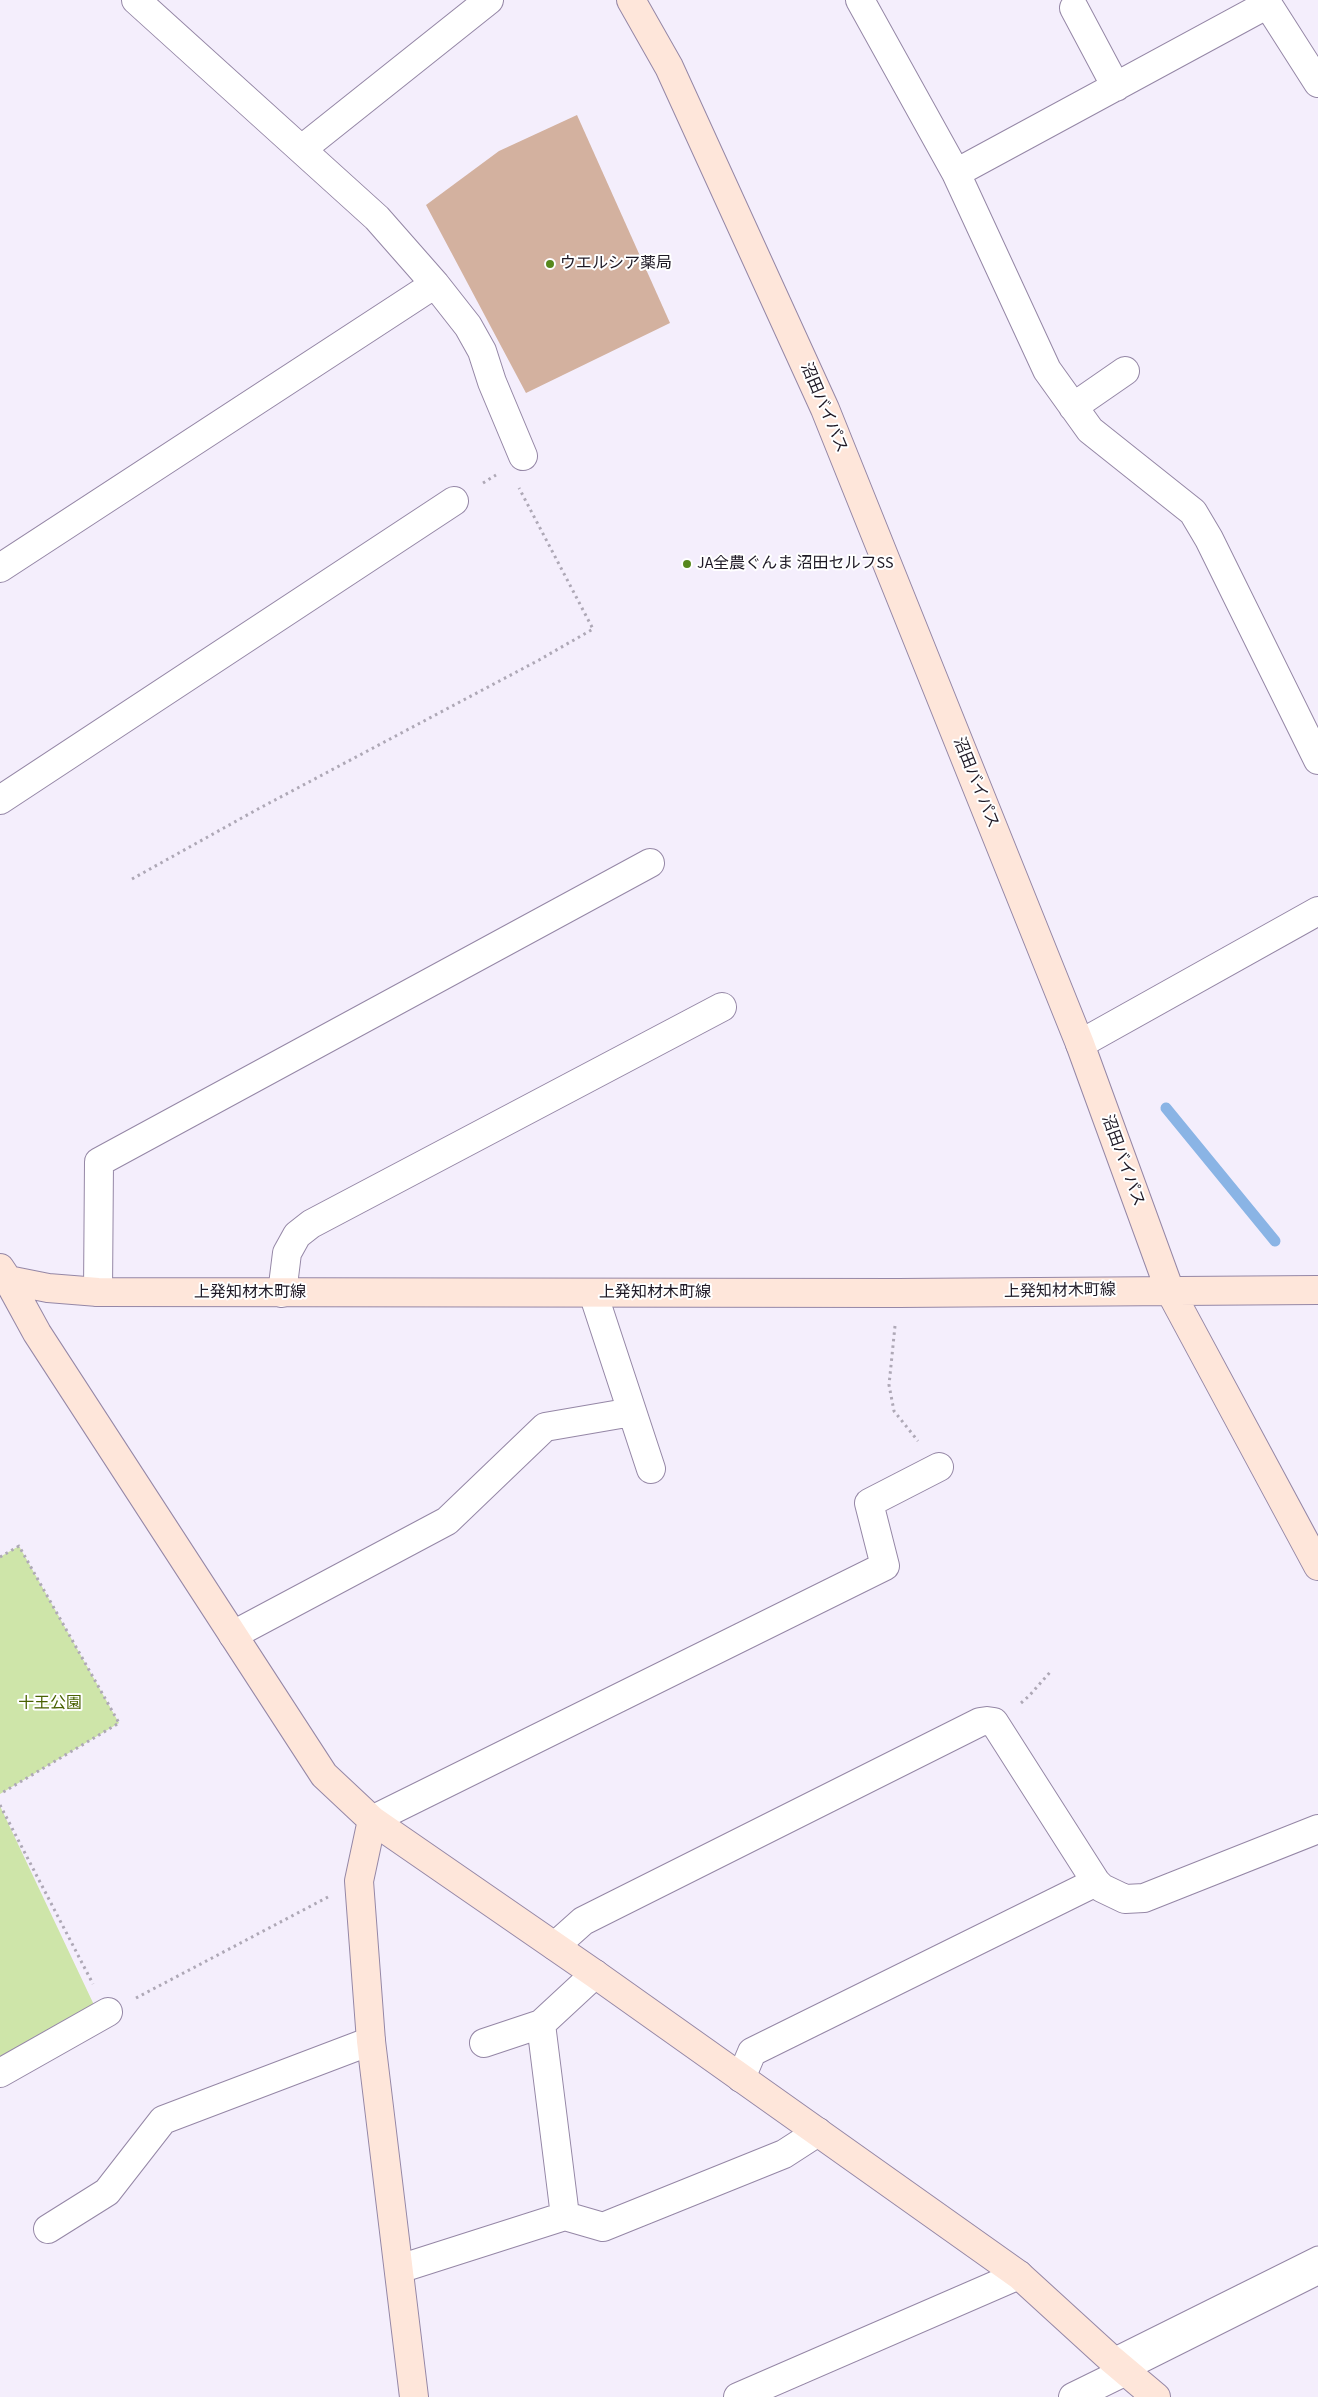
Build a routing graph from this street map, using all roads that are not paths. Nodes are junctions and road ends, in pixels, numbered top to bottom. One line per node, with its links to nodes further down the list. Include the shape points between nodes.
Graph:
1 (136, 0): 9 (street)
2 (490, 0): 9 (street)
3 (631, 0): 22 (street, 沼田バイパス, via 669,67 825,409)
4 (860, 0): 10 (street)
5 (1266, 2): 7 (street); 8 (street)
6 (1074, 8): 8 (street)
7 (1318, 83)
8 (1116, 87): 10 (street)
9 (302, 149): 11 (street, via 377,218)
10 (956, 172): 13 (street, via 1048,370)
11 (435, 284): 14 (street, via 468,326 482,351); 16 (street)
12 (1125, 371): 13 (street)
13 (1073, 407): 17 (street, via 1090,430 1193,512)
14 (516, 462)
15 (454, 501): 18 (street)
16 (0, 568)
17 (1318, 760)
18 (0, 800)
19 (650, 863): 26 (street, via 100,1162)
20 (1318, 911): 22 (street)
21 (722, 1007): 27 (street, via 311,1224 298,1235 287,1253)
22 (1080, 1044): 25 (street, 沼田バイパス)
23 (4, 1274): 26 (street, 上発知材木町線, via 48,1288); 33 (street, via 37,1334)
24 (1318, 1290): 25 (street, 上発知材木町線)
25 (1170, 1291): 28 (street, 上発知材木町線); 32 (street, 沼田バイパス)
26 (98, 1292): 27 (street, 上発知材木町線)
27 (282, 1293): 28 (street, 上発知材木町線)
28 (593, 1293): 29 (street)
29 (632, 1412): 31 (street); 33 (street, via 545,1427 447,1521)
30 (939, 1467): 34 (street, via 870,1503 885,1566)
31 (651, 1469)
32 (1318, 1566)
33 (233, 1635): 34 (street, via 324,1776)
34 (372, 1820): 37 (street); 41 (street, via 359,1881)
35 (1318, 1829): 36 (street, via 1144,1898 1125,1899)
36 (1096, 1882): 37 (street, via 994,1722 980,1722 583,1921); 44 (street, via 752,2052)
37 (555, 1946): 38 (street)
38 (595, 1974): 40 (street); 44 (street)
39 (108, 2012): 43 (street)
40 (541, 2024): 42 (street); 46 (street)
41 (371, 2041): 47 (street, via 163,2120 107,2192); 49 (street)
42 (484, 2043)
43 (0, 2073)
44 (741, 2078): 45 (street)
45 (818, 2132): 46 (street, via 784,2154 604,2227); 50 (street)
46 (564, 2216): 49 (street)
47 (48, 2229)
48 (1318, 2256): 52 (lane)
49 (398, 2269): 53 (street)
50 (1019, 2275): 52 (street); 54 (street)
51 (1318, 2275): 52 (lane)
52 (1118, 2365): 55 (street); 56 (street)
53 (414, 2397)
54 (740, 2397)
55 (1073, 2397)
56 (1156, 2397)

